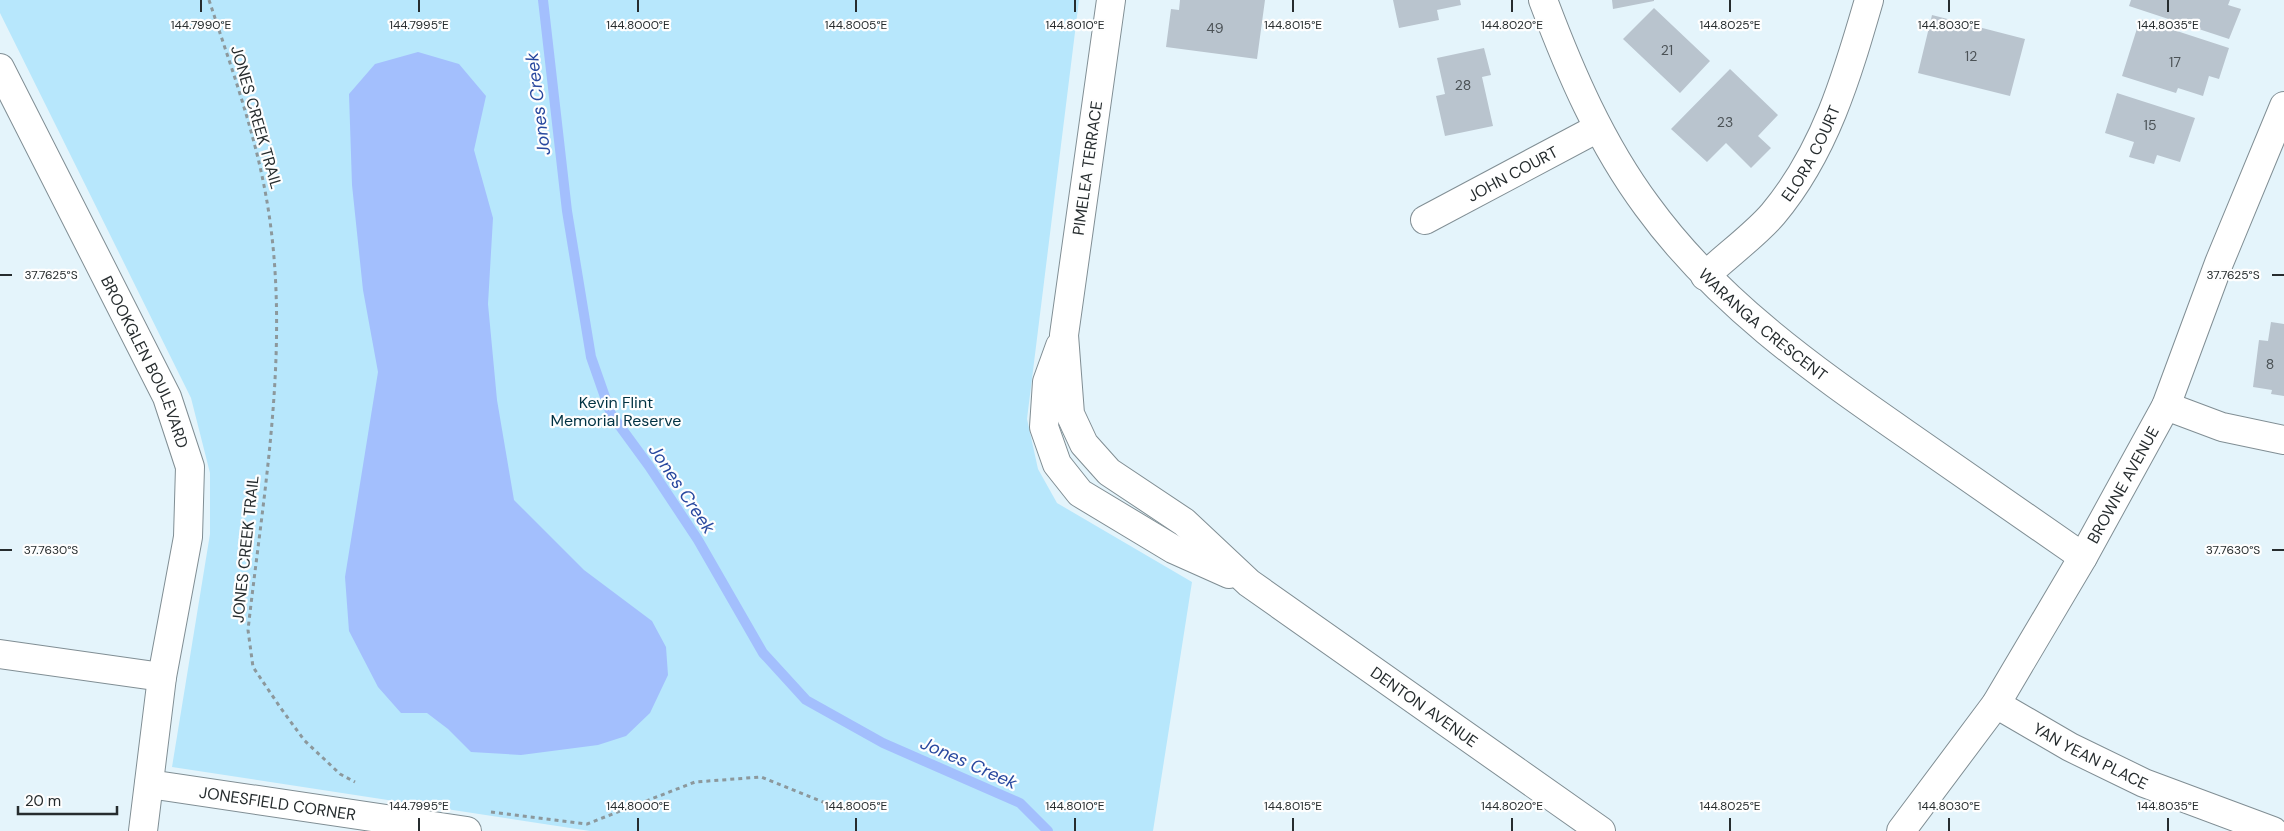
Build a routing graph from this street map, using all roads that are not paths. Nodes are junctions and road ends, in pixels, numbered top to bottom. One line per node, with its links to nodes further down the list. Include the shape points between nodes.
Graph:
1 (1111, 0): 9 (street, PIMELEA TERRACE)
2 (1544, 0): 6 (street, WARANGA CRESCENT, via 1569,69)
3 (1869, 0): 8 (street, ELORA COURT, via 1844,85 1817,150 1772,215)
4 (0, 68): 17 (street, BROOKGLEN BOULEVARD, via 167,397 190,467 188,537)
5 (2284, 106): 10 (street, BROWNE AVENUE, via 2219,263)
6 (1598, 128): 7 (street, JOHN COURT); 8 (street, WARANGA CRESCENT, via 1646,206)
7 (1425, 220)
8 (1705, 276): 14 (street, WARANGA CRESCENT, via 1777,342)
9 (1064, 335): 12 (street, PIMELEA TERRACE, via 1070,414); 13 (street, PIMELEA TERRACE, via 1047,382 1044,427)
10 (2166, 406): 11 (street, via 2222,426); 14 (street, BROWNE AVENUE)
11 (2284, 440)
12 (1084, 444): 15 (street, DENTON AVENUE, via 1109,472 1184,522)
13 (1056, 464): 15 (street, DENTON AVENUE, via 1080,493 1173,549)
14 (2083, 557): 18 (street, BROWNE AVENUE)
15 (1249, 583): 22 (street, DENTON AVENUE)
16 (0, 654): 17 (street)
17 (162, 677): 19 (street, BROOKGLEN BOULEVARD)
18 (1996, 704): 23 (street, BROWNE AVENUE); 24 (street, YAN YEAN PLACE, via 2070,748 2144,783)
19 (149, 784): 20 (street, BROOKGLEN BOULEVARD); 21 (street, JONESFIELD CORNER)
20 (143, 831)
21 (467, 831)
22 (1601, 831)
23 (1901, 831)
24 (2273, 831)

